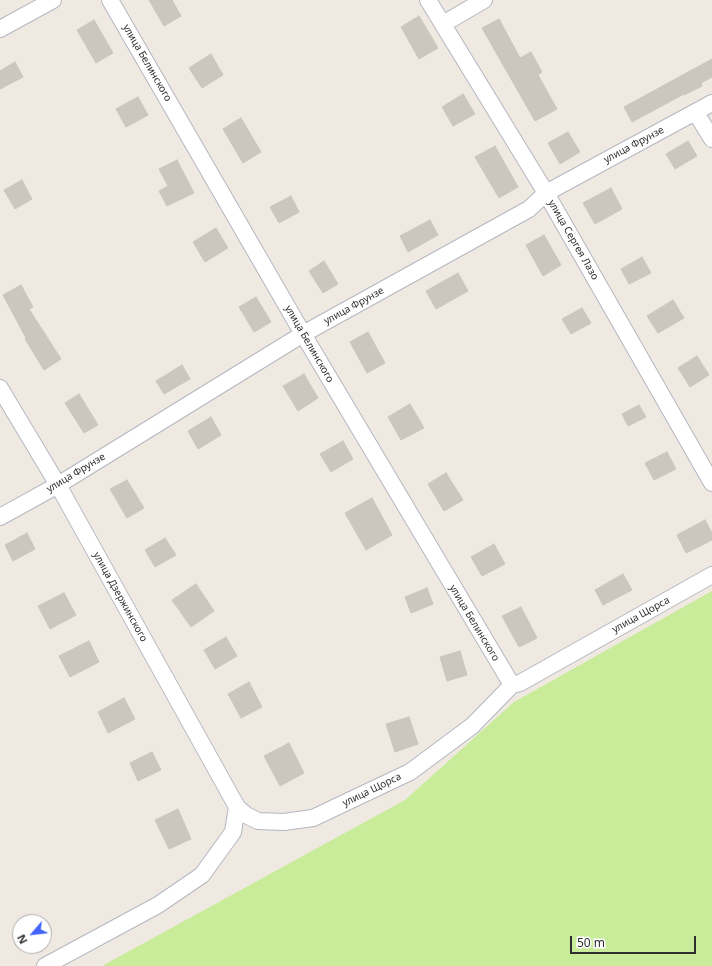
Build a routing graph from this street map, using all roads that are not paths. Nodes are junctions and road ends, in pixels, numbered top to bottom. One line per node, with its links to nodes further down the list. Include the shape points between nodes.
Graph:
1 (53, 0): 6 (street)
2 (110, 0): 11 (street, улица Белинского)
3 (428, 0): 5 (street, улица Сергея Лазо)
4 (484, 0): 5 (street)
5 (442, 24): 10 (street, улица Сергея Лазо)
6 (0, 29)
7 (712, 103): 8 (street, улица Фрунзе)
8 (696, 113): 9 (street); 10 (street, улица Фрунзе)
9 (712, 139)
10 (546, 193): 11 (street, улица Фрунзе, via 529,209); 13 (street, улица Сергея Лазо)
11 (303, 334): 14 (street, улица Фрунзе); 17 (street, улица Белинского)
12 (0, 388): 14 (street, улица Дзержинского)
13 (712, 483)
14 (58, 485): 15 (street, улица Фрунзе); 18 (street, улица Дзержинского)
15 (0, 517)
16 (712, 575): 17 (street, улица Щорса, via 520,683)
17 (512, 685): 18 (street, улица Щорса, via 472,726 410,772 334,809 313,818 284,822 258,821)
18 (237, 807): 19 (street, via 233,832 202,875 158,905)
19 (46, 966)

